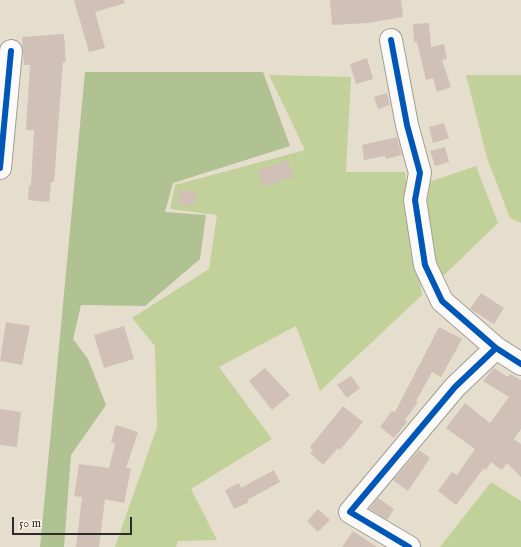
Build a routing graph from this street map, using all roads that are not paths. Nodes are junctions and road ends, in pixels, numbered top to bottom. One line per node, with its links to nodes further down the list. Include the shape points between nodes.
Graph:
1 (391, 40): 4 (street, via 402,104 420,173 415,200 425,265 442,301)
2 (10, 51): 3 (street)
3 (0, 155)
4 (496, 348): 5 (street); 6 (street, via 455,387 350,512)
5 (521, 364)
6 (409, 547)

